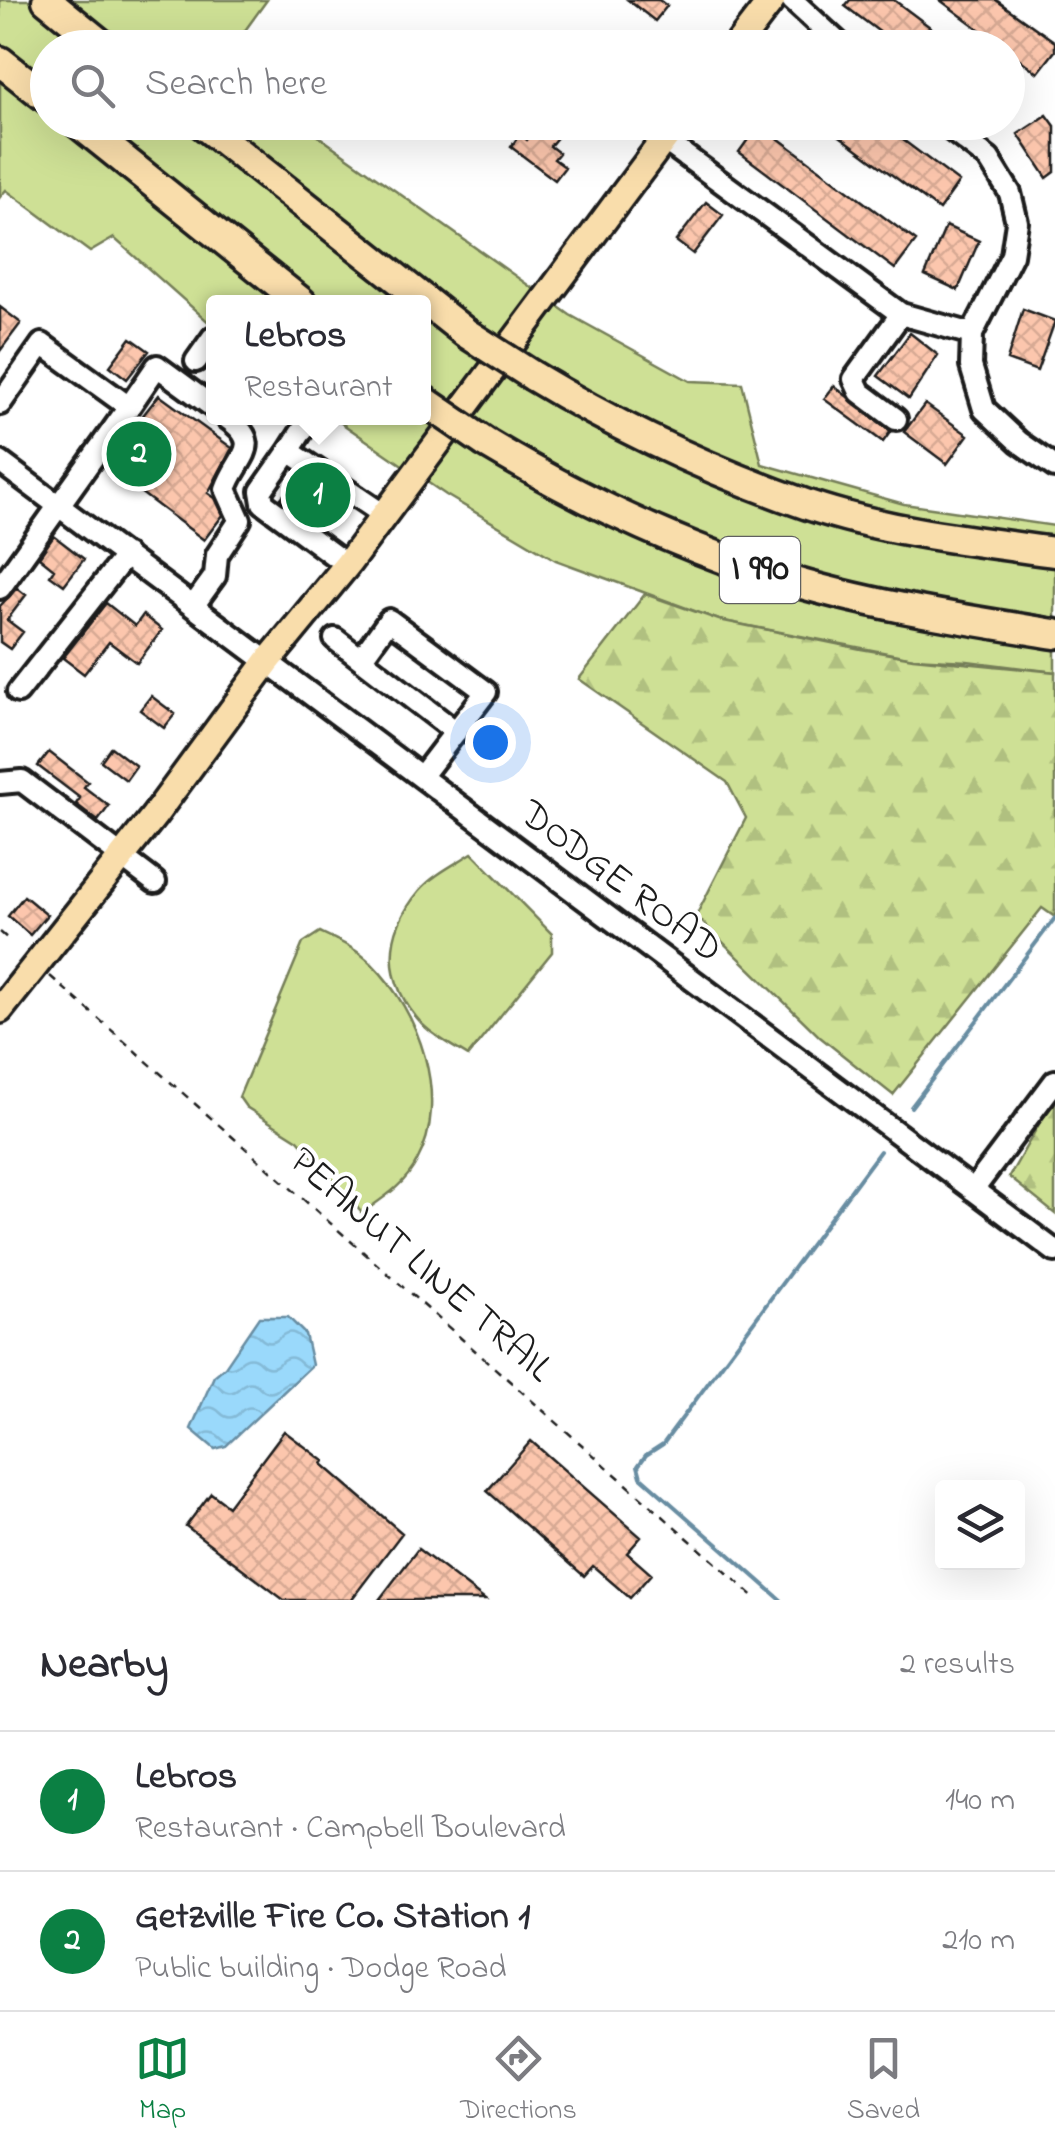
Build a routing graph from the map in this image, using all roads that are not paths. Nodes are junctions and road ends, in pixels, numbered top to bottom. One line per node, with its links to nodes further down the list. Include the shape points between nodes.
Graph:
1 (47, 0): 4 (highway)
2 (772, 0): 5 (main road)
3 (792, 0): 6 (street)
4 (84, 30)
5 (749, 30)
6 (824, 30)
7 (0, 61): 8 (highway)
8 (30, 85)
9 (99, 140): 14 (highway)
10 (223, 140): 15 (highway, I 990, bridge)
11 (664, 140): 32 (main road)
12 (682, 140): 17 (street)
13 (964, 140): 18 (street, via 990,160 1010,193 1017,222 1012,255)
14 (291, 295)
15 (418, 295)
16 (431, 305): 33 (highway, I 990, bridge, via 586,408 810,506 924,534)
17 (901, 314): 18 (street); 25 (street, via 854,379 860,392)
18 (972, 334): 30 (street, via 971,366 984,410)
19 (206, 347): 20 (street)
20 (196, 361)
21 (206, 402): 24 (street, via 158,366)
22 (0, 404): 24 (street, via 42,344)
23 (431, 406): 38 (highway, I 990, bridge, via 546,479 702,550 780,578 927,614)
24 (129, 407): 31 (street)
25 (896, 419)
26 (236, 425): 37 (street, via 247,448 226,489 240,520)
27 (306, 425): 28 (street)
28 (289, 451): 32 (street); 35 (street, via 262,491 263,504)
29 (0, 462): 31 (street, DODGE ROAD)
30 (1055, 467)
31 (60, 506): 34 (street, DODGE ROAD); 36 (street)
32 (384, 515): 35 (main road)
33 (1055, 552)
34 (126, 555): 37 (street, DODGE ROAD); 42 (street)
35 (346, 565): 41 (main road)
36 (0, 588)
37 (194, 605): 41 (street, DODGE ROAD)
38 (1055, 634)
39 (335, 639): 40 (street)
40 (361, 659): 43 (street); 43 (street, via 389,620 486,692)
41 (268, 661): 44 (street, DODGE ROAD); 46 (main road)
42 (18, 692)
43 (456, 732): 44 (street)
44 (422, 777): 50 (street, DODGE ROAD)
45 (0, 782): 46 (street, via 22,781)
46 (122, 856): 47 (street); 48 (main road)
47 (155, 882)
48 (0, 1010)
49 (1055, 1081): 50 (street)
50 (973, 1190): 51 (street, DODGE ROAD)
51 (1055, 1251)

